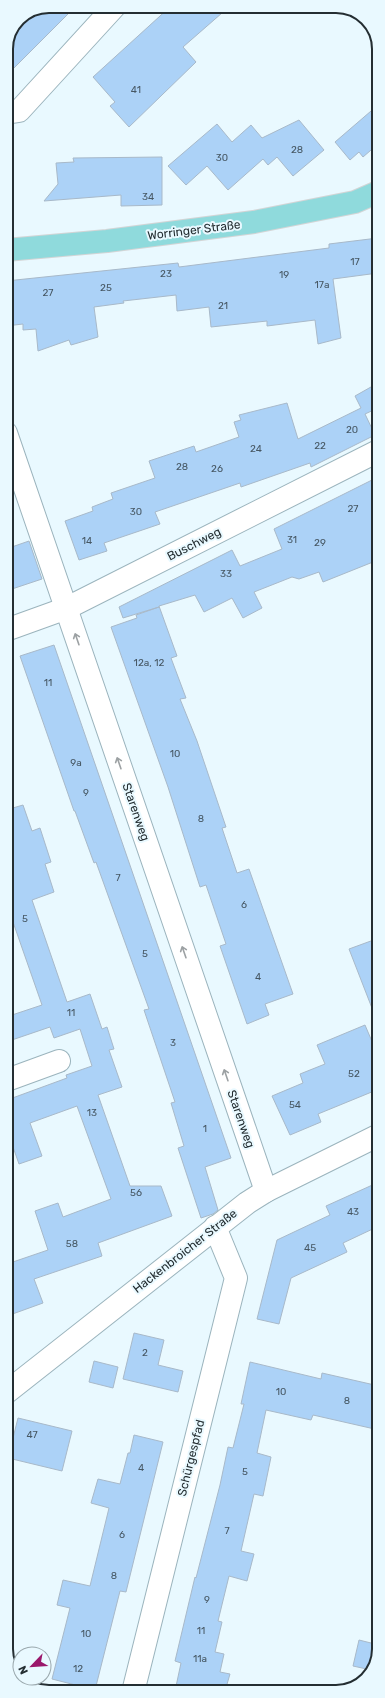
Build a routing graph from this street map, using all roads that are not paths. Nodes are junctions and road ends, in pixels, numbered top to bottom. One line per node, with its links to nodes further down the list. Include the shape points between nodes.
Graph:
1 (109, 13): 2 (street, via 19,111)
2 (13, 112)
3 (372, 195): 4 (main road, Worringer Straße, via 355,202 254,222)
4 (13, 249)
5 (13, 453): 7 (street, Starenweg)
6 (372, 453): 7 (street, Buschweg)
7 (67, 608): 8 (street, Buschweg); 12 (street, Starenweg, one-way to 7)
8 (13, 627)
9 (59, 1061): 10 (street)
10 (13, 1077)
11 (372, 1138): 12 (street, Hackenbroicher Straße)
12 (266, 1191): 13 (street, Hackenbroicher Straße)
13 (215, 1227): 14 (street, Hackenbroicher Straße); 15 (street, Schürgespfad, via 236,1278)
14 (13, 1387)
15 (135, 1685)

